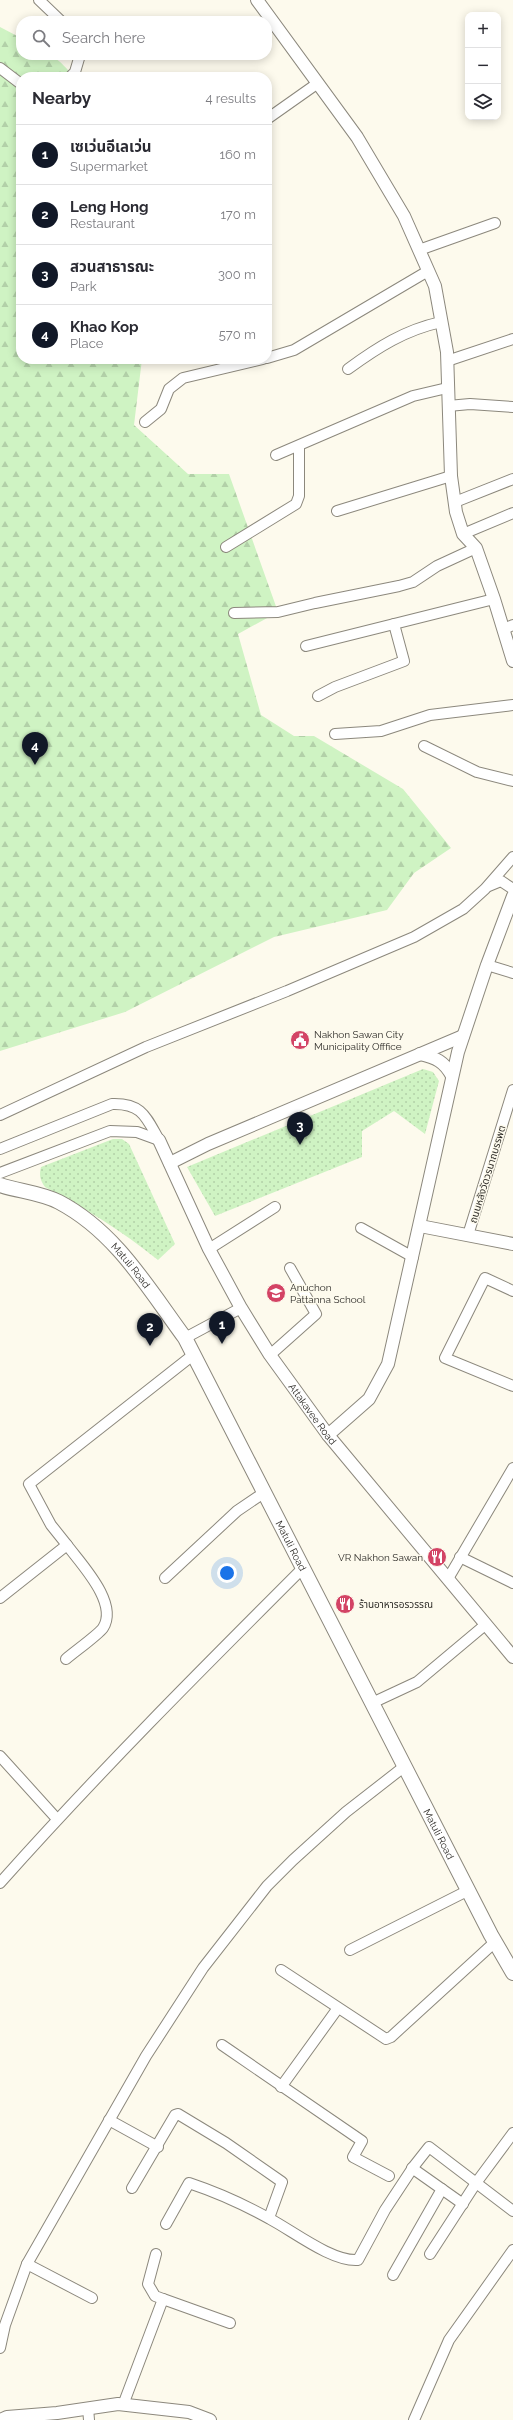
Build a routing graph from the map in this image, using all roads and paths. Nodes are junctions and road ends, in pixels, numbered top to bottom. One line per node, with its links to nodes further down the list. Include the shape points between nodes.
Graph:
1 (38, 0): 3 (street)
2 (257, 0): 4 (street)
3 (56, 16)
4 (269, 16)
5 (272, 20): 10 (street)
6 (79, 60): 8 (street)
7 (0, 68): 9 (street)
8 (75, 72)
9 (16, 80)
10 (318, 83): 11 (street); 13 (street, via 357,137 404,216)
11 (272, 115)
12 (495, 223): 13 (street)
13 (419, 250): 14 (street)
14 (428, 271): 15 (street, via 435,286); 17 (street, via 294,350)
15 (441, 322): 18 (street); 20 (street, via 391,339)
16 (513, 339): 18 (street)
17 (272, 357)
18 (447, 361): 21 (street)
19 (242, 364): 24 (street, via 183,378 168,389 161,409)
20 (348, 369)
21 (448, 388): 22 (street); 25 (street, via 413,396)
22 (448, 406): 23 (street, via 470,404); 27 (street)
23 (513, 407)
24 (145, 422)
25 (299, 446): 26 (street); 33 (street, via 299,496 296,504)
26 (276, 455)
27 (452, 476): 29 (street); 30 (street)
28 (513, 479): 29 (street)
29 (455, 502): 32 (street)
30 (337, 511)
31 (513, 513): 32 (street)
32 (463, 534): 34 (street)
33 (226, 547)
34 (476, 548): 35 (street); 36 (street, via 437,566 413,582 399,586 315,602 278,612)
35 (494, 598): 37 (street); 38 (street)
36 (234, 613)
37 (394, 624): 39 (street); 41 (street, via 404,661)
38 (508, 627): 40 (street)
39 (306, 646)
40 (513, 661)
41 (318, 696)
42 (513, 705): 43 (street, via 430,715 381,731)
43 (335, 734)
44 (424, 746): 45 (street, via 477,772)
45 (513, 781)
46 (513, 857): 47 (street)
47 (485, 889): 48 (street, via 494,882 501,881); 56 (street, via 463,909 414,937 146,1048)
48 (513, 889)
49 (513, 896): 50 (street)
50 (486, 965): 51 (street); 52 (street)
51 (513, 973)
52 (463, 1036): 53 (street); 54 (street)
53 (420, 1054): 54 (street, via 435,1057 445,1064); 59 (street, via 208,1144)
54 (452, 1076): 63 (street)
55 (513, 1090): 65 (street, ถนนหลังวัดวรนาถบรรพต)
56 (0, 1114)
57 (159, 1140): 58 (street, via 145,1114 139,1109 112,1104); 59 (street, Attakavee Road); 60 (street, via 137,1132 110,1131)
58 (0, 1149)
59 (170, 1163): 67 (street, Attakavee Road)
60 (0, 1173)
61 (0, 1185): 72 (main road, Matuli Road, via 58,1202 105,1234 138,1272)
62 (275, 1207): 67 (street)
63 (420, 1226): 65 (street); 68 (street)
64 (361, 1228): 68 (street)
65 (468, 1235): 66 (street)
66 (513, 1244)
67 (209, 1249): 71 (street, Attakavee Road)
68 (413, 1257): 76 (street, via 388,1364 369,1399)
69 (290, 1268): 74 (street, via 316,1314)
70 (513, 1291): 75 (street, via 485,1278 445,1358)
71 (241, 1308): 72 (street); 74 (street, Attakavee Road)
72 (185, 1338): 73 (main road, Matuli Road)
73 (194, 1354): 78 (main road, Matuli Road); 79 (street, via 29,1484 51,1525)
74 (270, 1354): 76 (street, Attakavee Road)
75 (513, 1386)
76 (328, 1435): 82 (street, Attakavee Road)
77 (513, 1468): 80 (street)
78 (265, 1492): 81 (main road, Matuli Road); 83 (street, via 238,1510)
79 (67, 1545): 85 (street); 88 (street, via 103,1594 106,1613 103,1628)
80 (460, 1557): 82 (street); 84 (street)
81 (304, 1568): 89 (main road, Matuli Road); 92 (street, via 171,1700)
82 (448, 1577): 86 (street, Attakavee Road)
83 (165, 1578)
84 (513, 1583)
85 (0, 1598)
86 (485, 1625): 87 (street, Attakavee Road); 89 (street, via 417,1682)
87 (513, 1657)
88 (66, 1659)
89 (372, 1703): 91 (main road, Matuli Road)
90 (0, 1756): 92 (street)
91 (406, 1766): 94 (main road, Matuli Road); 102 (street, via 346,1812 267,1886 203,1968)
92 (57, 1819): 93 (street)
93 (0, 1883)
94 (469, 1890): 95 (main road, Matuli Road); 96 (street)
95 (495, 1942): 98 (main road, Matuli Road); 99 (street, via 391,2037 383,2038)
96 (350, 1950)
97 (282, 1970): 99 (street)
98 (513, 1973)
99 (338, 2008): 101 (street)
100 (222, 2045): 101 (street)
101 (281, 2087): 106 (street, via 362,2141 353,2157)
102 (108, 2120): 104 (street); 117 (street)
103 (513, 2133): 107 (street)
104 (158, 2147): 108 (street); 112 (street, via 178,2114 226,2143 282,2182)
105 (412, 2168): 107 (street, via 429,2147); 109 (street); 112 (street, via 358,2260 324,2249)
106 (389, 2176)
107 (476, 2183): 110 (street); 111 (street)
108 (132, 2188)
109 (442, 2189): 110 (street); 118 (street)
110 (463, 2204): 116 (street)
111 (513, 2211)
112 (269, 2218): 113 (street, via 189,2183)
113 (166, 2224)
114 (513, 2250): 127 (street, via 449,2340)
115 (156, 2254): 120 (street, via 148,2284 155,2296)
116 (430, 2254)
117 (27, 2264): 119 (street); 122 (street)
118 (393, 2275)
119 (92, 2298)
120 (163, 2299): 121 (street); 123 (street)
121 (230, 2323)
122 (0, 2348)
123 (123, 2404): 124 (street); 126 (street, via 189,2412)
124 (89, 2414): 125 (street)
125 (4, 2419)
126 (210, 2420)
127 (414, 2420)

